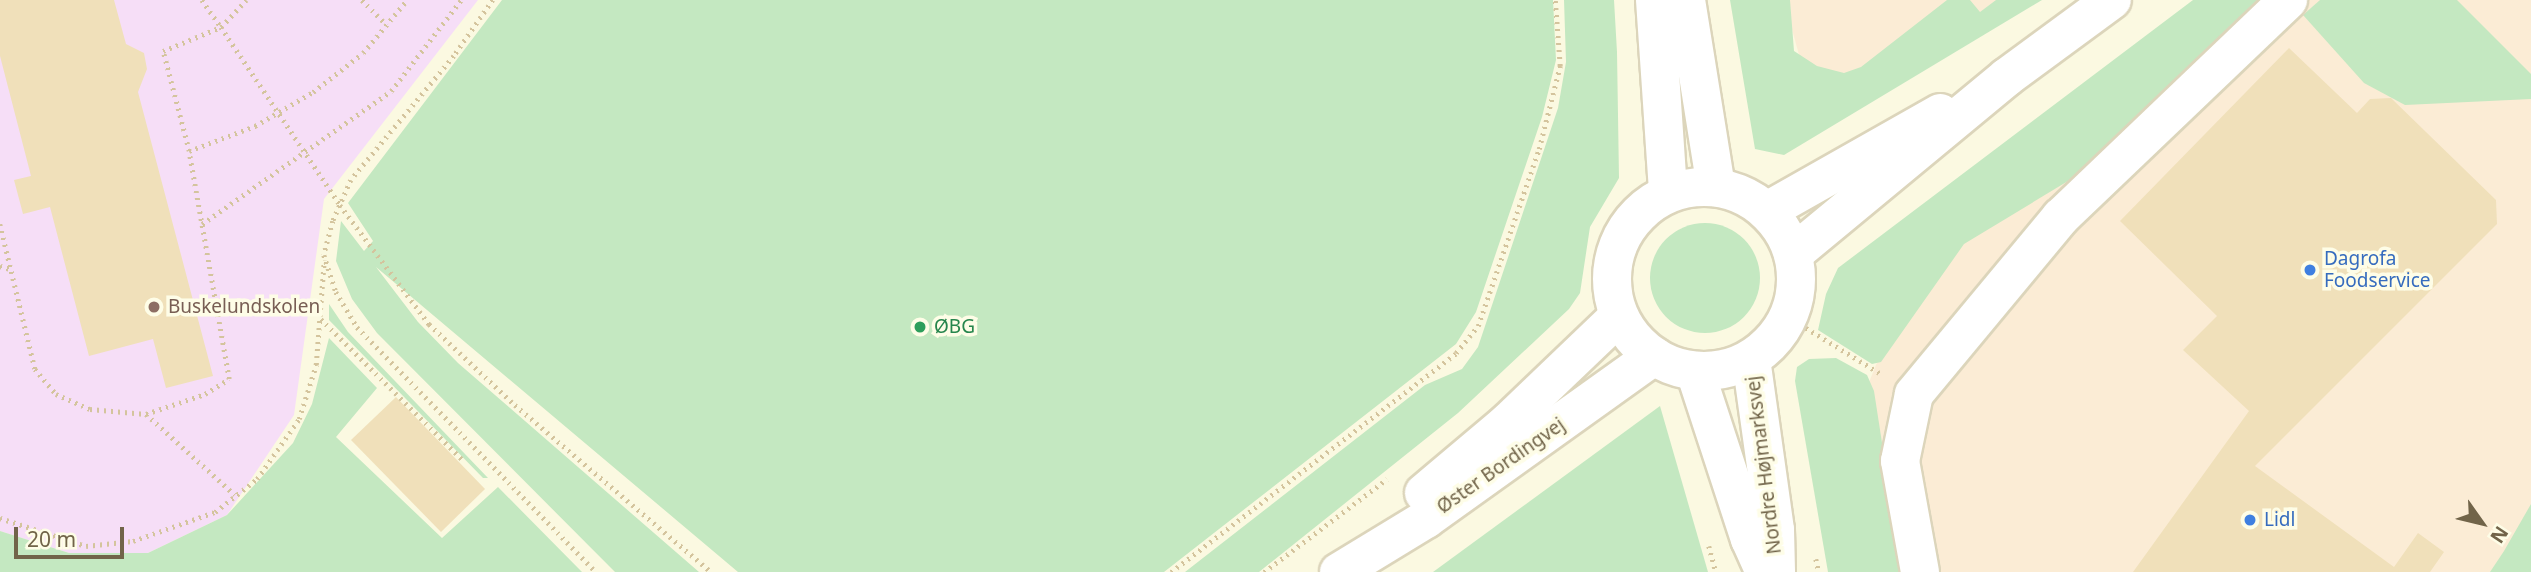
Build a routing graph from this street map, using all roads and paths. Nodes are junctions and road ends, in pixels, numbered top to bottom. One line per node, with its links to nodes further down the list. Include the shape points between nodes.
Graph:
1 (202, 0): 13 (path)
2 (246, 0): 13 (path)
3 (362, 0): 12 (path)
4 (407, 0): 12 (path)
5 (461, 0): 17 (path, via 391,91)
6 (493, 0): 20 (path, via 454,56 351,180)
7 (1555, 0): 42 (path, via 1560,66 1539,149 1478,326 1456,353)
8 (1655, 0): 19 (street)
9 (1686, 0): 18 (street)
10 (2112, 0): 14 (street)
11 (2288, 0): 34 (street, via 2062,217)
12 (387, 25): 15 (path, via 363,53 313,92)
13 (220, 27): 15 (path); 16 (path, via 163,51)
14 (2007, 77): 21 (street, via 1824,175); 24 (street)
15 (276, 113): 16 (path); 17 (path)
16 (189, 150): 23 (path)
17 (303, 152): 20 (path); 23 (path)
18 (1716, 187): 19 (street); 21 (street, via 1736,192)
19 (1668, 193): 28 (street, via 1639,213 1616,252 1612,274)
20 (340, 205): 25 (path); 41 (path, via 429,324 515,405)
21 (1767, 211): 24 (street)
22 (0, 224): 27 (path)
23 (202, 224): 35 (path, via 229,379 205,394)
24 (1793, 254): 29 (street, via 1795,296)
25 (324, 255): 30 (path); 40 (path, via 336,292 357,327)
26 (0, 266): 27 (path)
27 (11, 269): 35 (path, via 35,369 56,394 90,409)
28 (1619, 316): 31 (street, via 1634,339); 39 (street, Øster Bordingvej)
29 (1788, 317): 32 (street, via 1775,338); 34 (path)
30 (320, 318): 36 (path); 37 (path, via 316,365 299,419 257,480)
31 (1654, 356): 33 (street); 39 (street, Øster Bordingvej, via 1436,512)
32 (1751, 359): 33 (street, via 1723,369); 44 (street, Nordre Højmarksvej, via 1775,530)
33 (1695, 371): 43 (street, Nordre Højmarksvej)
34 (1914, 394): 45 (street, via 1900,461)
35 (146, 414): 37 (path)
36 (462, 459)
37 (236, 495): 38 (path, via 215,512 169,529 133,541 86,546)
38 (0, 518)
39 (1341, 570)
40 (596, 572)
41 (711, 572)
42 (1171, 572)
43 (1765, 572)
44 (1776, 572)
45 (1920, 572)

